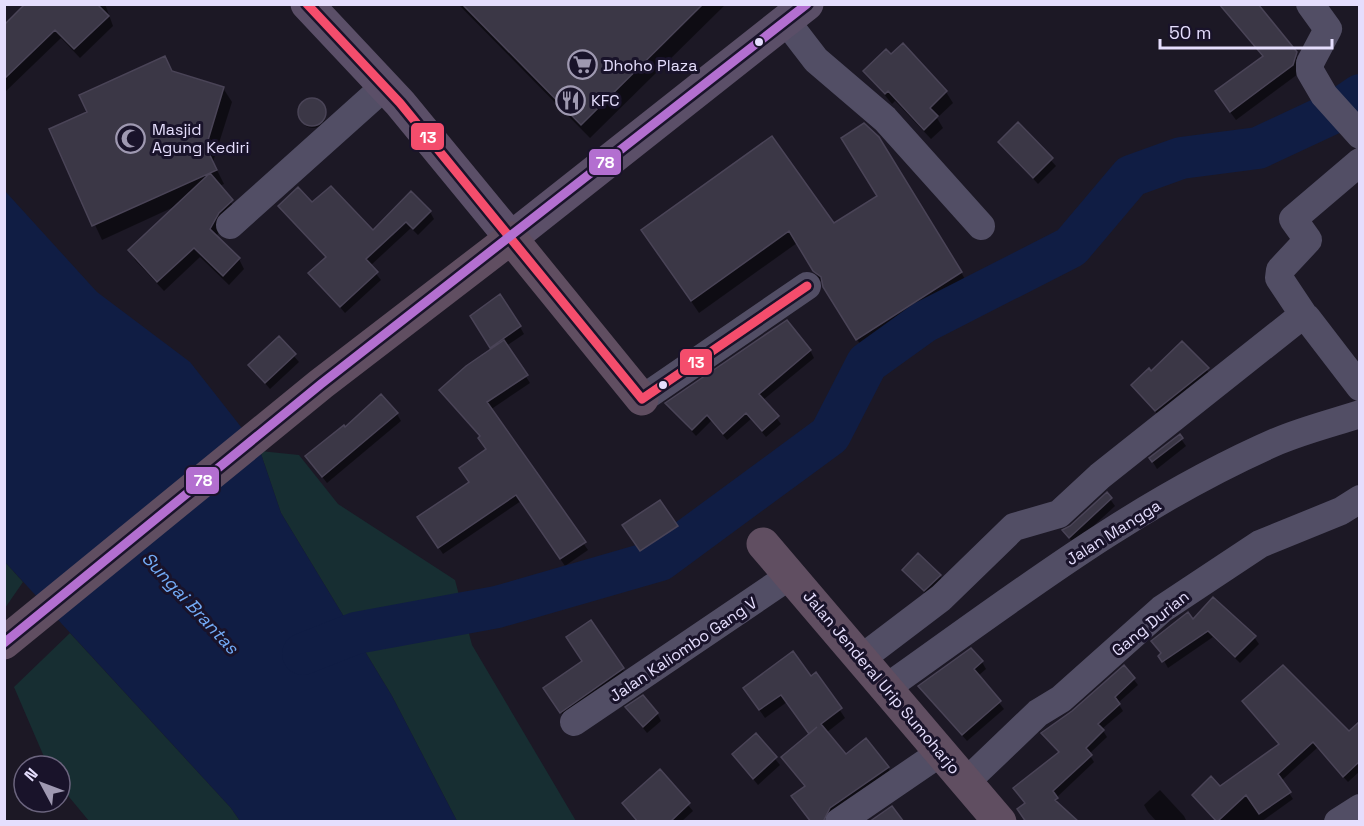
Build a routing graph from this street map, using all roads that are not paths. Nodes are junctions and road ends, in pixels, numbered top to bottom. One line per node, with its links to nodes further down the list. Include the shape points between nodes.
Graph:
1 (307, 4): 4 (main road)
2 (1310, 4): 5 (street, via 1328,29 1310,63 1312,77)
3 (796, 13): 8 (street, via 816,60 885,120); 9 (main road)
4 (384, 87): 7 (street); 9 (main road)
5 (1359, 135)
6 (1359, 162): 11 (street, via 1293,219 1308,240 1280,270 1279,278)
7 (230, 225)
8 (981, 226)
9 (511, 238): 13 (highway); 18 (highway, via 321,384)
10 (807, 286): 13 (street)
11 (1305, 316): 12 (street); 19 (street, via 1127,454 1059,514 1014,527 941,598)
12 (1359, 387)
13 (642, 399)
14 (1359, 414): 20 (street, Jalan Mangga, via 1278,441 1195,482 1095,541)
15 (1359, 499): 23 (street, Gang Durian, via 1341,511 1260,544 1162,609 1061,699 1038,713)
16 (763, 544): 17 (highway, Jalan Jenderal Urip Sumoharjo)
17 (791, 575): 19 (highway, Jalan Jenderal Urip Sumoharjo); 21 (street, Jalan Kaliombo Gang V)
18 (4, 643)
19 (862, 658): 20 (highway, Jalan Jenderal Urip Sumoharjo)
20 (886, 688): 22 (highway, Jalan Jenderal Urip Sumoharjo)
21 (574, 722)
22 (940, 753): 23 (highway, Jalan Jenderal Urip Sumoharjo); 25 (street)
23 (966, 782): 26 (highway, Jalan Jenderal Urip Sumoharjo)
24 (1359, 808): 27 (street)
25 (839, 822)
26 (1000, 822)
27 (1338, 822)

